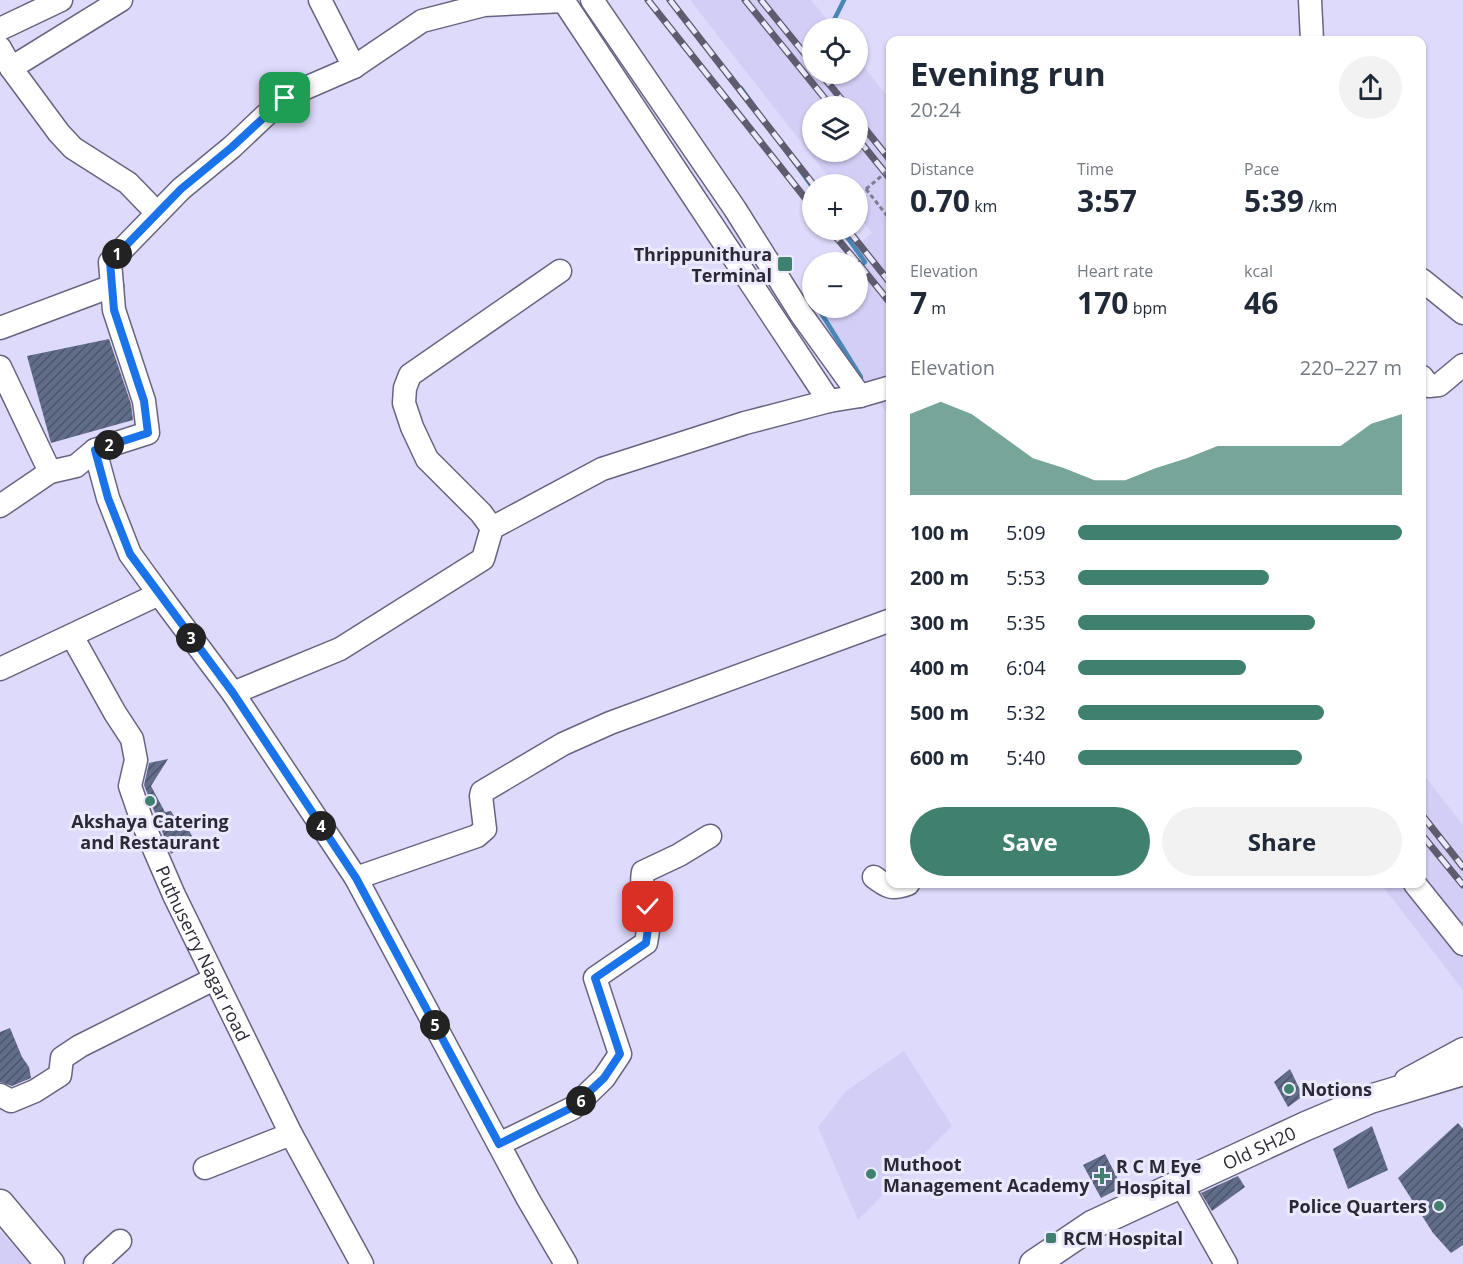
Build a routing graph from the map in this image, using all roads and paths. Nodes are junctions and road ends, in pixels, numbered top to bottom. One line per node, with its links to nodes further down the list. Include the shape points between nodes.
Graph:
1 (61, 0): 7 (street)
2 (121, 0): 9 (street)
3 (320, 0): 10 (street)
4 (592, 0): 23 (street)
5 (1310, 0): 8 (street)
6 (564, 1): 10 (street, via 484,5 422,21); 24 (street)
7 (0, 29)
8 (1312, 36)
9 (5, 58): 12 (street, via 47,119 74,148 128,183)
10 (354, 67): 12 (street, via 285,98)
11 (886, 172): 13 (path, bridge, via 866,189)
12 (157, 213): 16 (street, via 110,262)
13 (886, 214)
14 (560, 271): 28 (street, via 410,375 405,388 404,403 427,459)
15 (1426, 283): 17 (street)
16 (112, 286): 18 (street); 25 (street, via 114,310 144,401 148,433)
17 (1463, 313)
18 (0, 328)
19 (1463, 365): 21 (street, via 1439,385 1429,386)
20 (0, 367): 26 (street)
21 (1426, 382)
22 (886, 388): 23 (street)
23 (860, 396): 24 (street)
24 (829, 401): 28 (street, via 745,423 602,469)
25 (95, 450): 26 (street, via 76,466); 29 (street, via 130,554)
26 (50, 472): 27 (street)
27 (0, 506)
28 (492, 528): 33 (street, via 483,559 340,649)
29 (159, 594): 31 (street); 33 (street)
30 (886, 622): 36 (street, via 562,744 482,792 485,829 477,836)
31 (72, 636): 32 (street); 40 (street, Puthuserry Nagar road, via 132,739 136,760 130,786 174,895)
32 (0, 669)
33 (233, 693): 36 (street)
34 (710, 836): 46 (street, via 643,872 640,885 649,922 646,943 595,978 620,1054 613,1067 573,1107)
35 (874, 877): 37 (street)
36 (356, 878): 46 (street)
37 (886, 886)
38 (1418, 888): 39 (street)
39 (1463, 944)
40 (214, 979): 43 (street, via 62,1058 60,1075 35,1091 11,1101); 45 (street, Puthuserry Nagar road)
41 (1463, 1049): 44 (street)
42 (1463, 1071): 44 (main road, Old SH20)
43 (0, 1095)
44 (1371, 1099): 48 (main road, Old SH20)
45 (291, 1134): 47 (street); 53 (street, Puthuserry Nagar road)
46 (499, 1144): 54 (street)
47 (205, 1168)
48 (1181, 1184): 55 (main road, Old SH20, via 1092,1225); 56 (street)
49 (0, 1204): 51 (main road)
50 (120, 1241): 52 (street)
51 (50, 1264)
52 (95, 1264)
53 (362, 1264)
54 (566, 1264)
55 (1034, 1264)
56 (1226, 1264)

